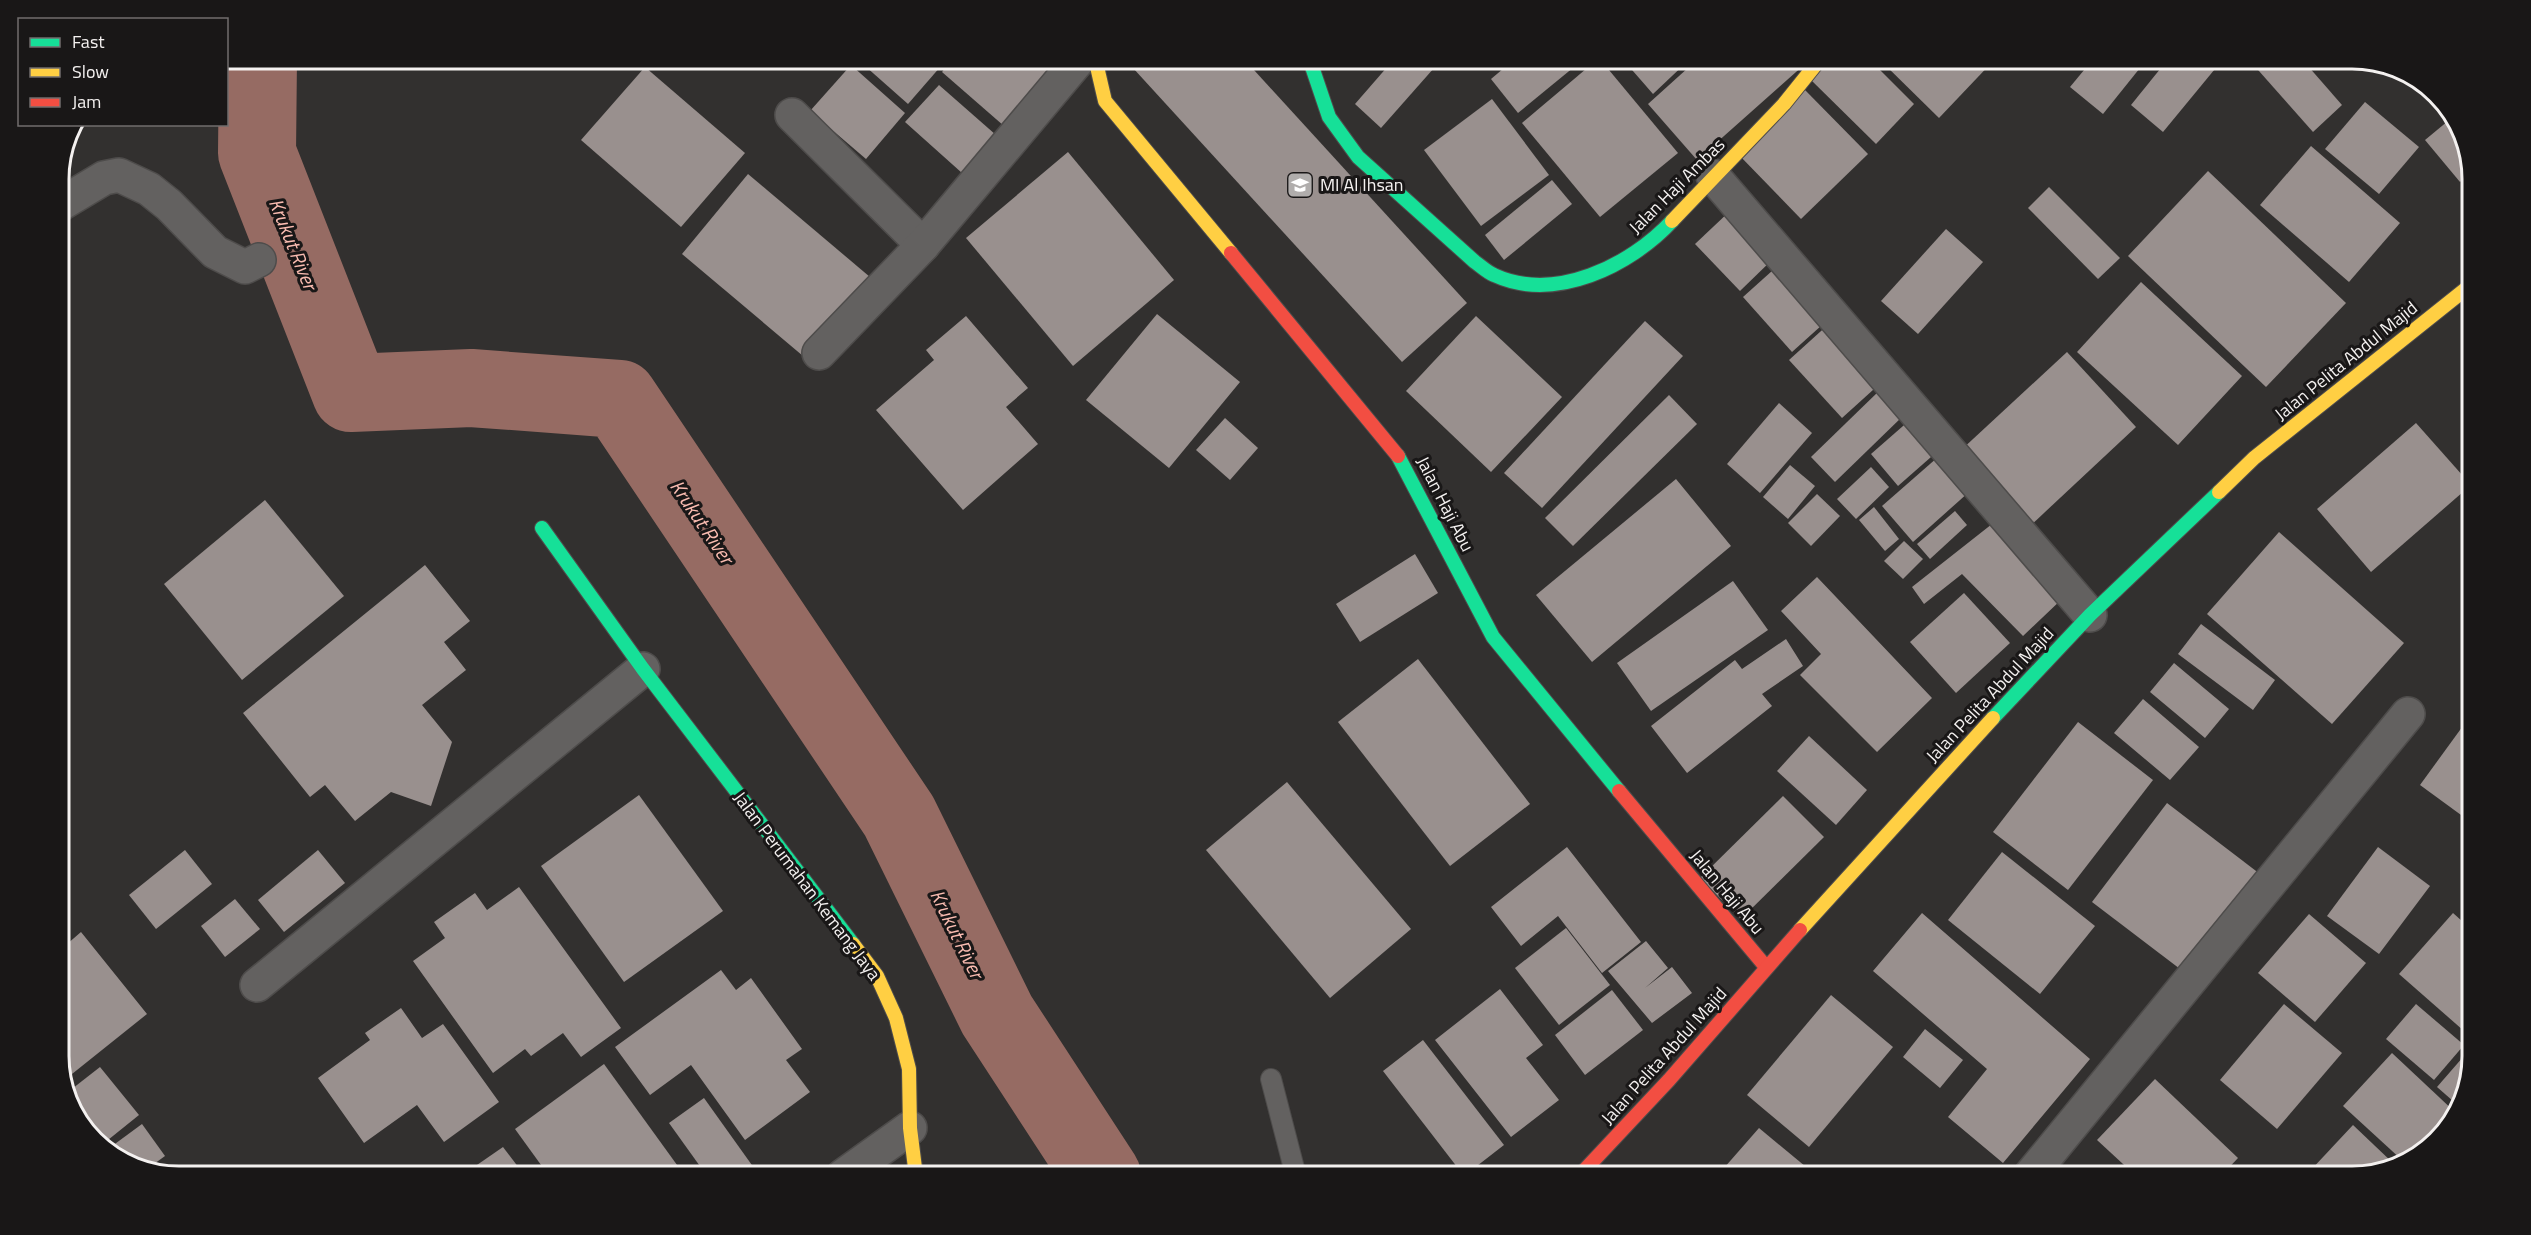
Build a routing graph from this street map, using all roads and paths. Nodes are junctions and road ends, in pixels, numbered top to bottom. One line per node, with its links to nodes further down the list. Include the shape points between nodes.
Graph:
1 (1071, 69): 8 (street)
2 (1098, 69): 16 (street, Jalan Haji Abu, via 1105,101 1395,450 1493,637 1508,658)
3 (1313, 69): 6 (street, Jalan Haji Ambas, via 1329,117 1358,157 1475,262 1494,275 1518,282 1581,278 1618,264 1652,242)
4 (1812, 69): 6 (street, Jalan Haji Ambas, via 1778,111)
5 (792, 115): 8 (street)
6 (1713, 176): 13 (street)
7 (69, 199): 9 (street, via 104,178 119,175 149,189 169,205 215,252 245,267)
8 (923, 244): 11 (street)
9 (259, 260)
10 (2462, 292): 13 (street, Jalan Pelita Abdul Majid, via 2254,458)
11 (819, 353)
12 (542, 528): 14 (street, Jalan Perumahan Kemang Jaya)
13 (2090, 615): 16 (street, Jalan Pelita Abdul Majid)
14 (644, 669): 17 (street); 19 (street, Jalan Perumahan Kemang Jaya, via 878,976 896,1018 909,1069)
15 (2408, 714): 24 (street)
16 (1766, 967): 23 (street, Jalan Pelita Abdul Majid)
17 (257, 985)
18 (1271, 1079): 22 (lane)
19 (910, 1128): 20 (street); 21 (street, Jalan Perumahan Kemang Jaya)
20 (857, 1166)
21 (915, 1166)
22 (1293, 1166)
23 (1588, 1166)
24 (2038, 1166)

